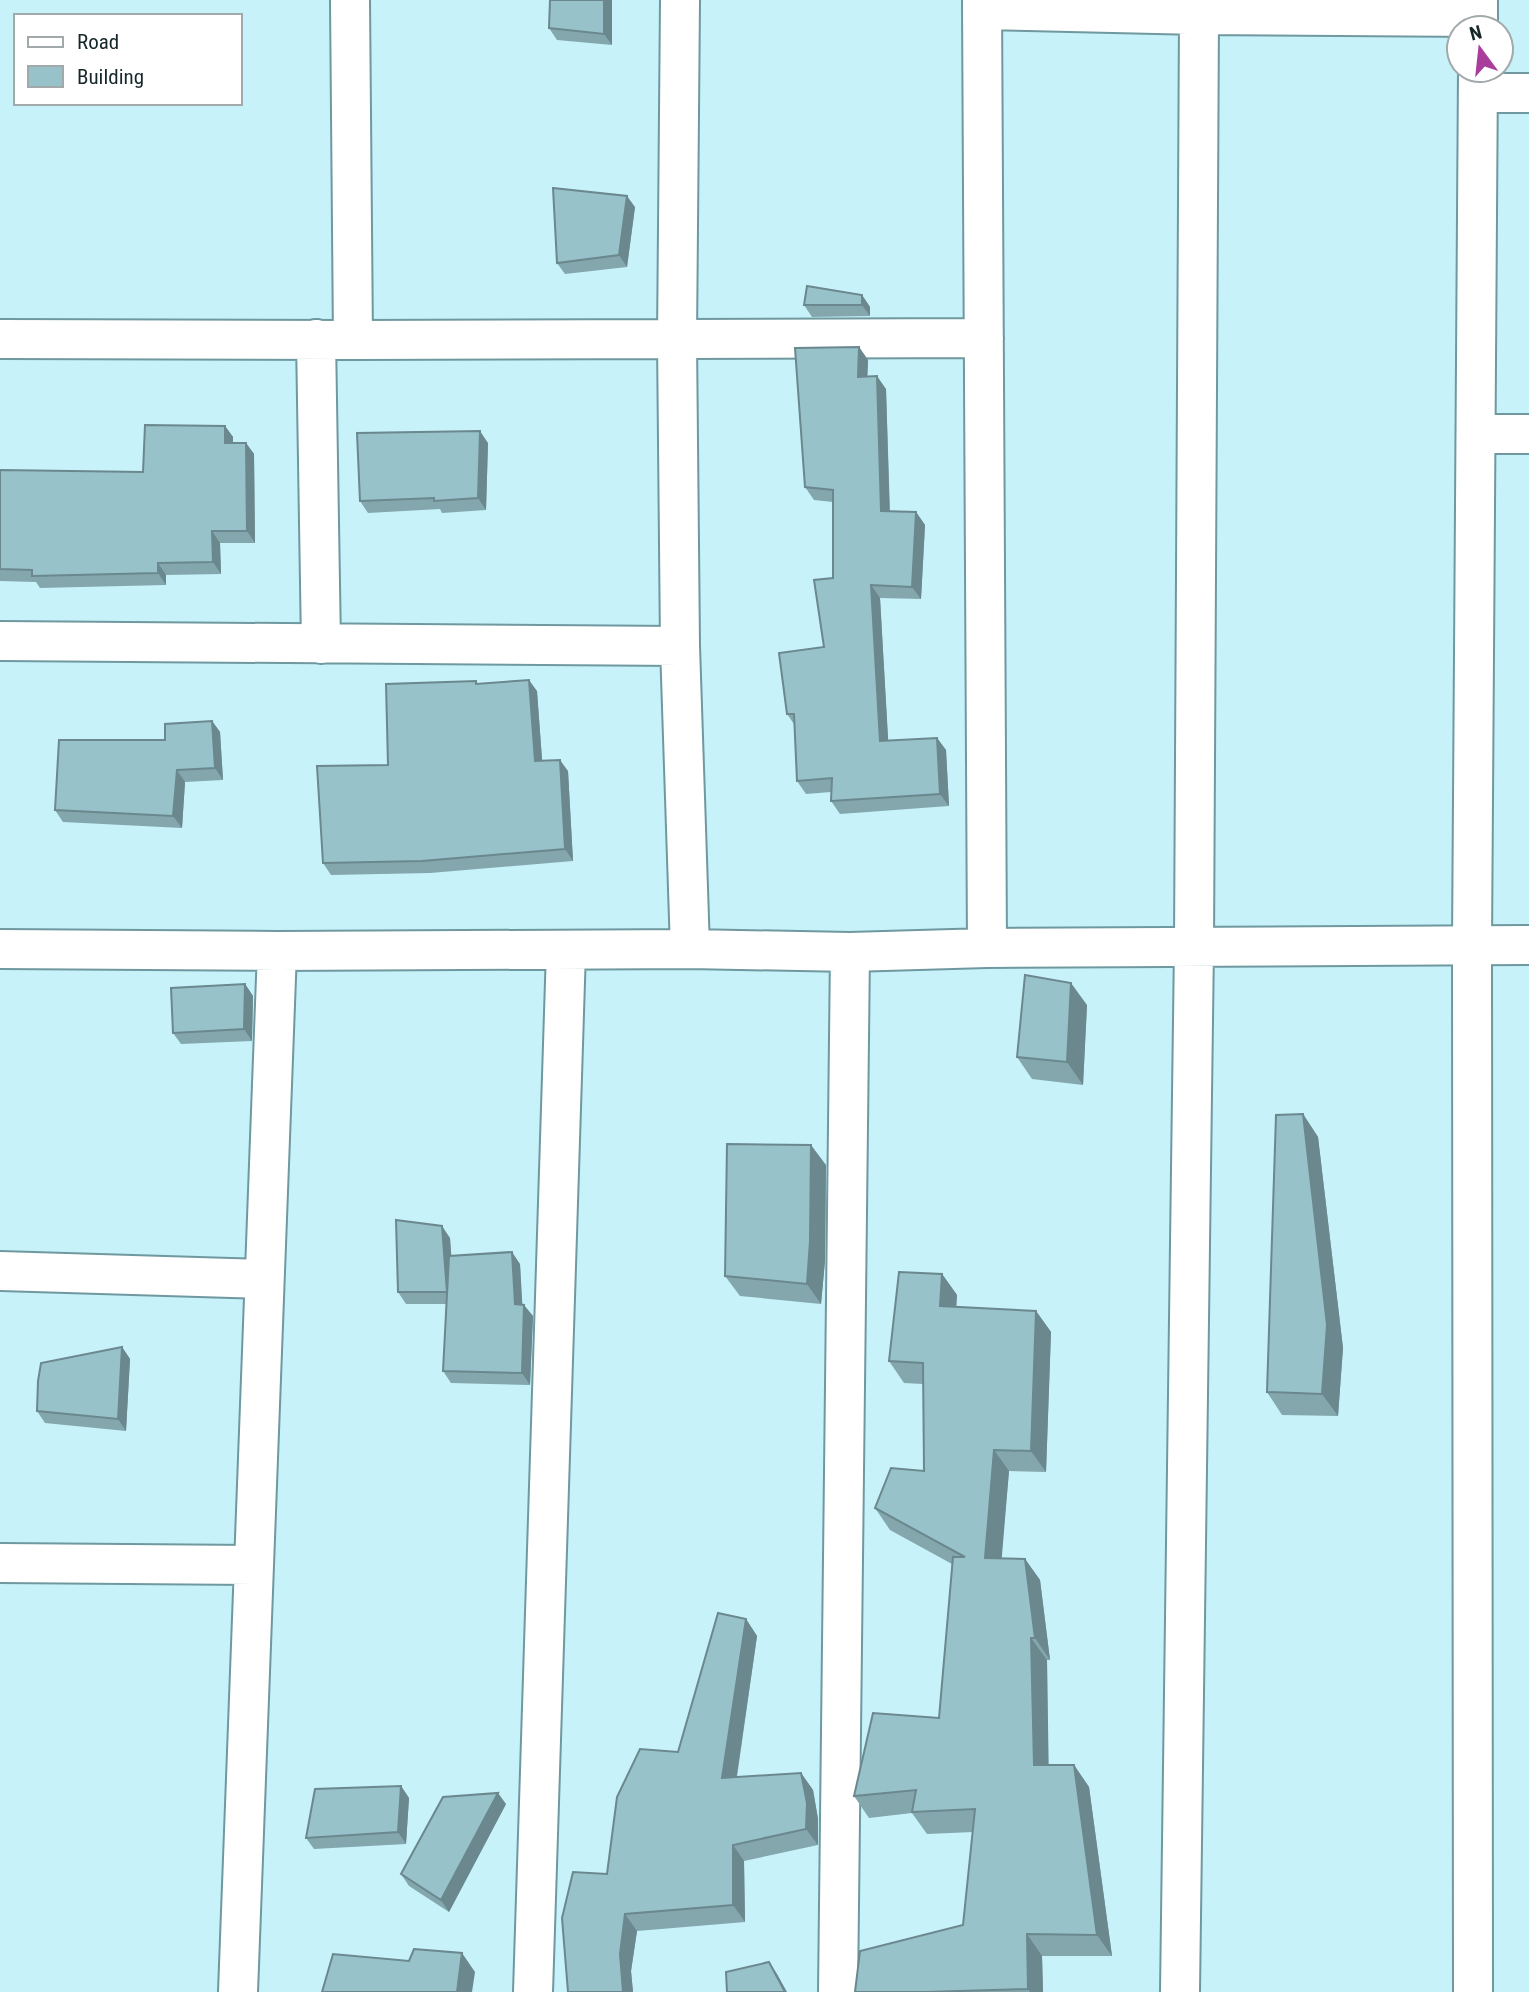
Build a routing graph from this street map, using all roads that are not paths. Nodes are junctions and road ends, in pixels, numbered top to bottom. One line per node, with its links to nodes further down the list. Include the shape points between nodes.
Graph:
1 (350, 0): 11 (street)
2 (680, 0): 12 (street)
3 (982, 5): 4 (street); 10 (street)
4 (1199, 15): 5 (street); 20 (street)
5 (1445, 15)
6 (1479, 84): 13 (street)
7 (1492, 84): 8 (street)
8 (1529, 93)
9 (0, 338): 11 (street)
10 (984, 338): 12 (street); 21 (street)
11 (335, 339): 12 (street); 16 (street)
12 (677, 339): 17 (street)
13 (1476, 434): 14 (street); 18 (street)
14 (1529, 434)
15 (0, 641): 16 (street)
16 (321, 644): 17 (street)
17 (680, 646): 23 (street)
18 (1472, 945): 19 (street); 20 (street); 35 (street)
19 (1529, 945)
20 (1194, 946): 21 (street); 34 (street)
21 (987, 948): 26 (street)
22 (0, 949): 25 (street)
23 (690, 949): 24 (street); 26 (street)
24 (566, 950): 25 (street); 32 (street)
25 (277, 951): 28 (street)
26 (850, 952): 33 (street)
27 (0, 1271): 28 (street)
28 (264, 1279): 30 (street)
29 (0, 1563): 30 (street)
30 (253, 1565): 31 (street)
31 (238, 1992)
32 (533, 1992)
33 (838, 1992)
34 (1180, 1992)
35 (1473, 1992)

